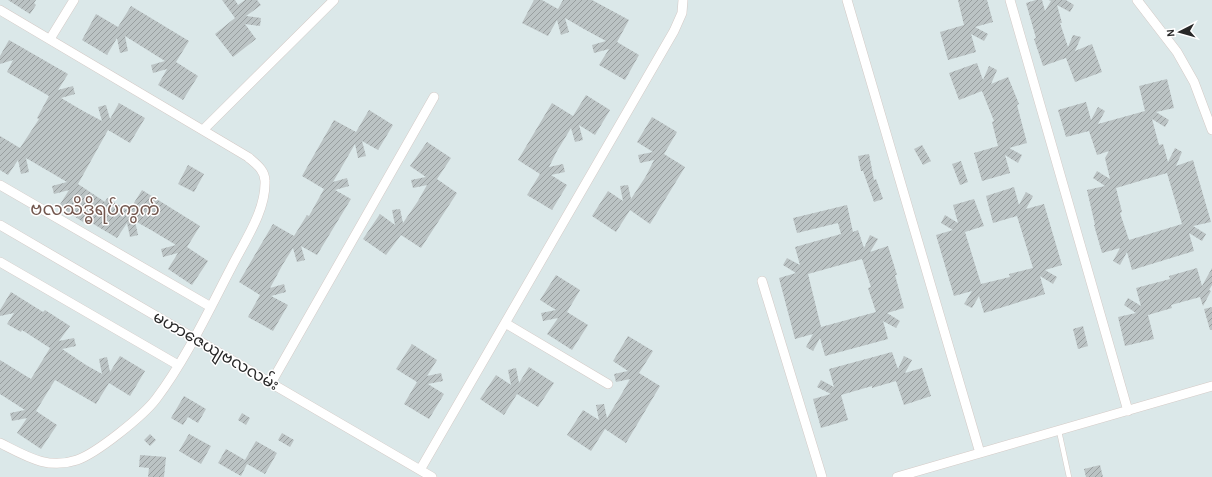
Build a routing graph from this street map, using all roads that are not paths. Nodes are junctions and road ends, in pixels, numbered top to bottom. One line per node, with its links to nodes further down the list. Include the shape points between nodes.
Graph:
1 (74, 0): 8 (street)
2 (334, 0): 10 (street)
3 (682, 0): 17 (street, via 682,13 674,31)
4 (847, 0): 26 (street)
5 (1010, 0): 23 (street)
6 (1138, 0): 11 (street, via 1177,52 1194,82)
7 (0, 10): 8 (street)
8 (50, 39): 10 (street)
9 (434, 97): 20 (street)
10 (203, 130): 16 (street, via 248,157 261,168 266,180 264,197 256,220)
11 (1212, 130)
12 (0, 185): 16 (street)
13 (0, 225): 18 (street, မဟာဇေယျဗလလမ်း)
14 (0, 262): 19 (street)
15 (762, 281): 29 (street)
16 (211, 307): 18 (street)
17 (505, 323): 21 (street); 27 (street)
18 (195, 338): 19 (street); 20 (street, မဟာဇေယျဗလလမ်း)
19 (178, 365): 25 (street, via 155,400 100,447 78,460 48,464 27,457)
20 (271, 383): 27 (street, မဟာဇေယျဗလလမ်း)
21 (608, 384)
22 (1212, 386): 23 (street)
23 (1128, 410): 24 (street)
24 (1059, 431): 26 (street); 31 (lane)
25 (0, 443)
26 (980, 453): 30 (street)
27 (420, 470): 28 (street, မဟာဇေယျဗလလမ်း)
28 (432, 477)
29 (822, 477)
30 (897, 477)
31 (1069, 477)

